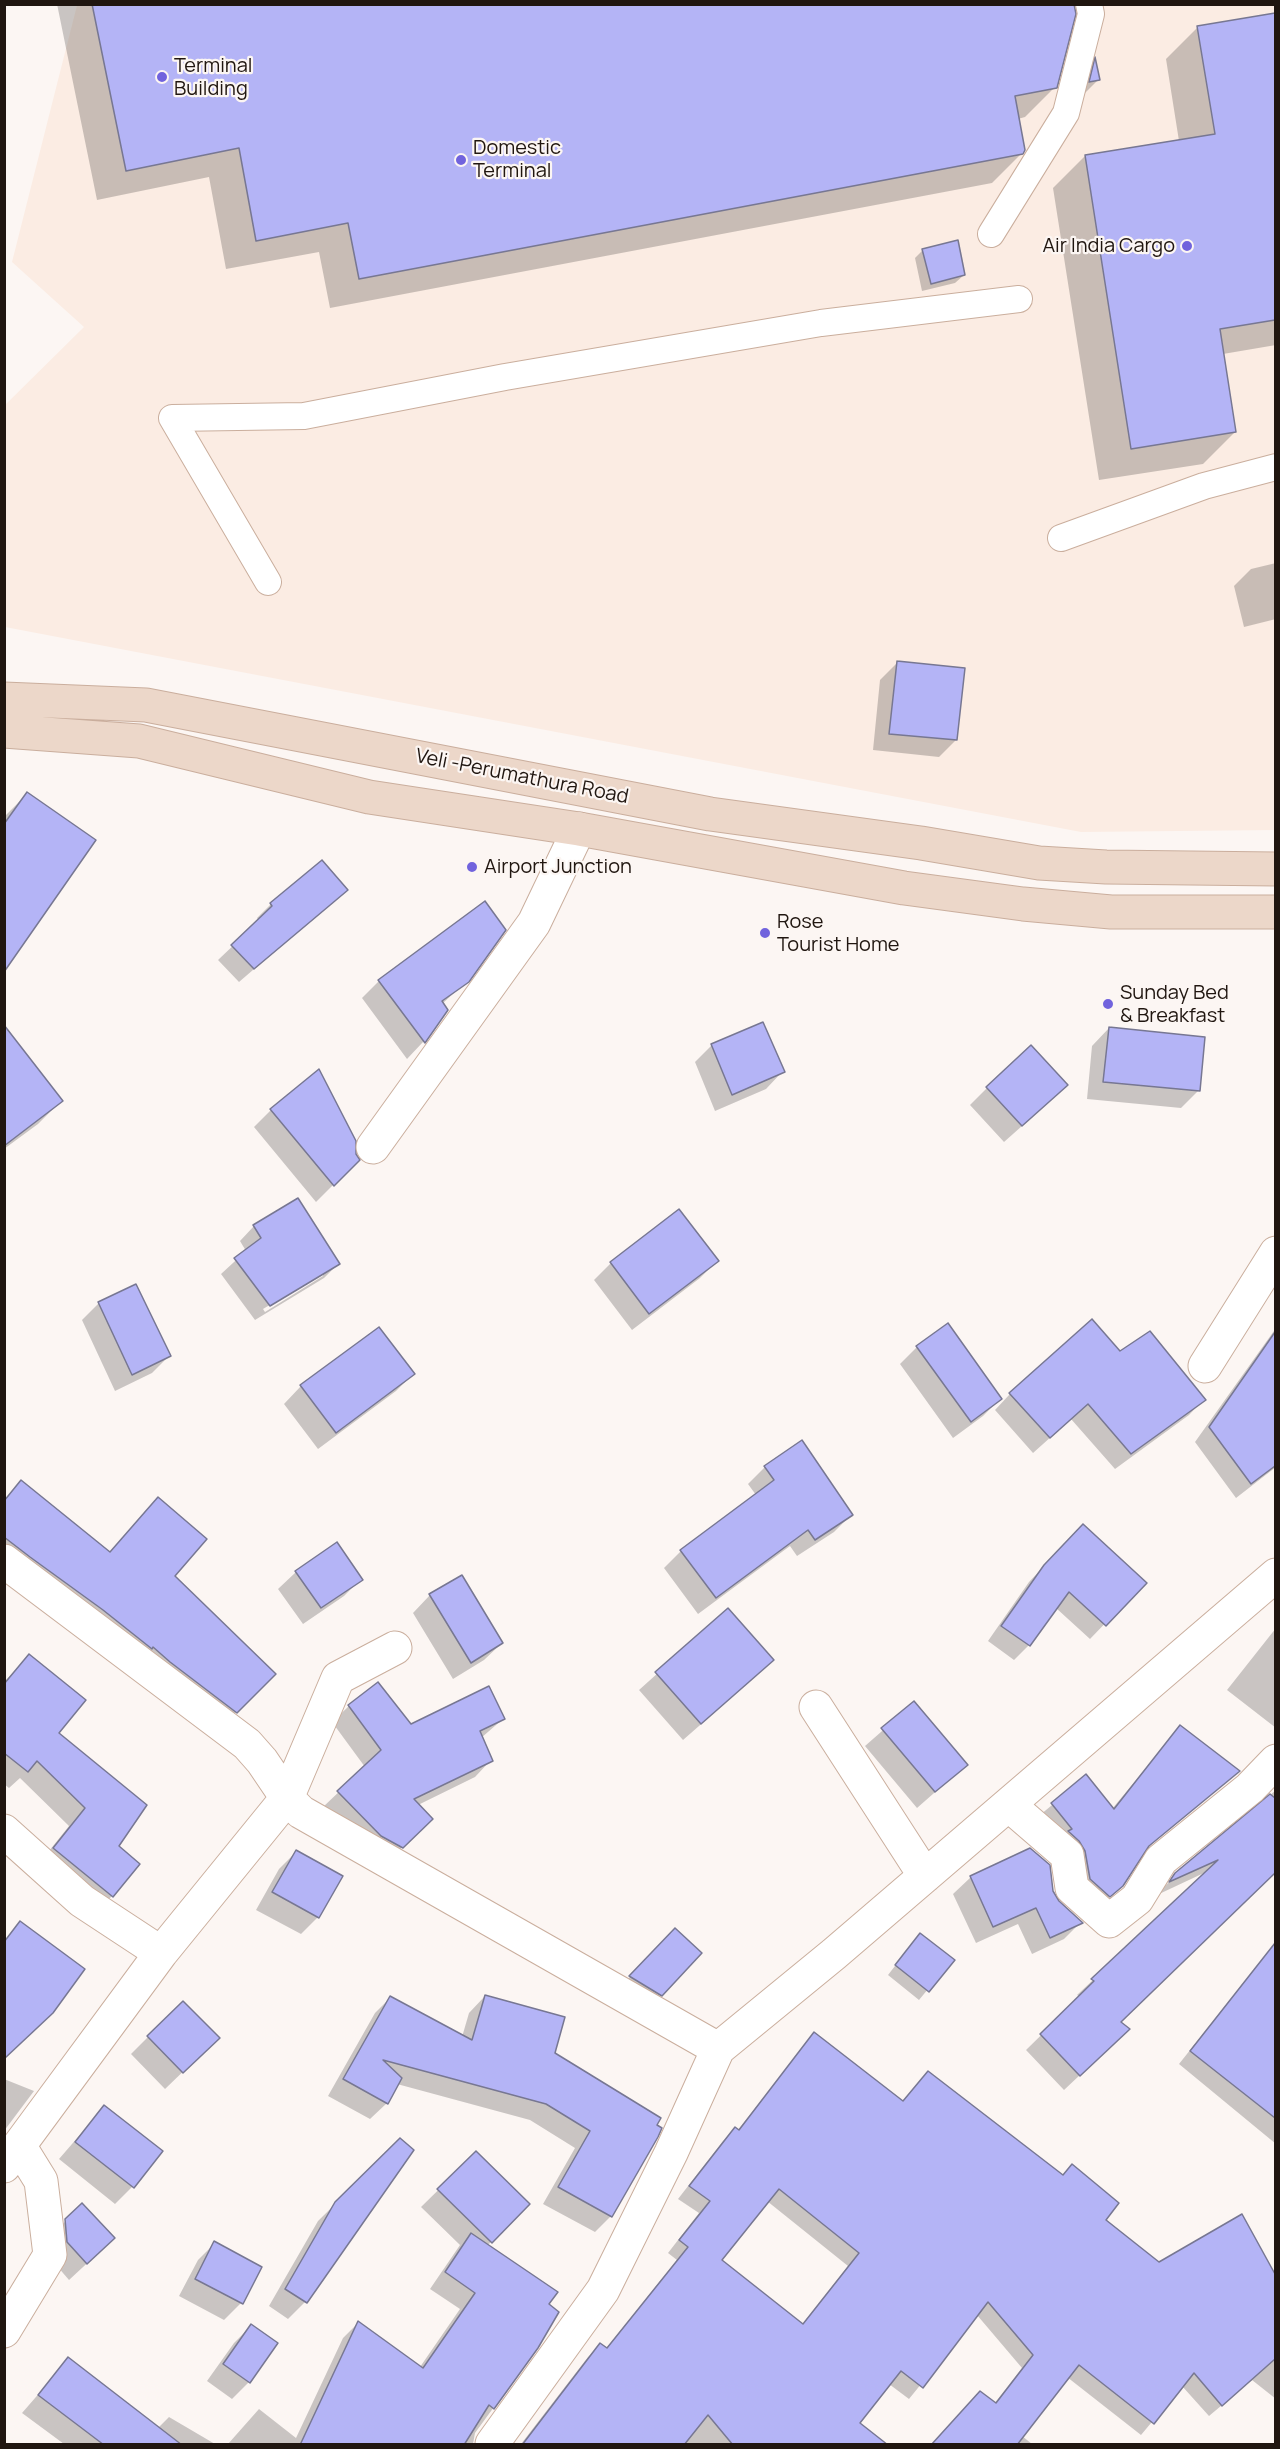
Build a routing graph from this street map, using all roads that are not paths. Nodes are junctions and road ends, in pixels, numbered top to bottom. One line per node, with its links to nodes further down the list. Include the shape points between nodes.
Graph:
1 (1089, 4): 2 (lane, via 1091,14 1066,113)
2 (992, 234)
3 (1019, 299): 6 (lane, via 801,326 304,416 172,418)
4 (1275, 467): 5 (lane, via 1204,486)
5 (1061, 538)
6 (268, 582)
7 (4, 699): 9 (main road, Veli -Perumathura Road, via 146,705)
8 (4, 731): 10 (main road, via 139,741)
9 (359, 745): 10 (main road); 12 (main road, Veli -Perumathura Road, via 710,814 1039,863)
10 (352, 793): 11 (main road)
11 (579, 829): 13 (main road, via 892,886 1023,904 1111,912); 14 (street, via 534,923)
12 (1275, 868)
13 (1275, 912)
14 (373, 1147)
15 (1275, 1253): 16 (street)
16 (1205, 1366)
17 (8, 1572): 22 (street, via 247,1744)
18 (1275, 1575): 23 (street)
19 (395, 1648): 22 (street, via 338,1678)
20 (816, 1707): 25 (street)
21 (1275, 1761): 23 (street, via 1250,1788 1161,1860 1137,1899 1109,1921 1072,1888 1067,1855)
22 (287, 1798): 26 (street); 27 (street, via 301,1812)
23 (1009, 1805): 25 (street)
24 (4, 1831): 26 (street, via 82,1901)
25 (925, 1876): 27 (street)
26 (161, 1953): 28 (street)
27 (718, 2049): 30 (street, via 603,2290)
28 (12, 2156): 29 (street, via 41,2181 50,2255)
29 (4, 2331)
30 (492, 2445)

